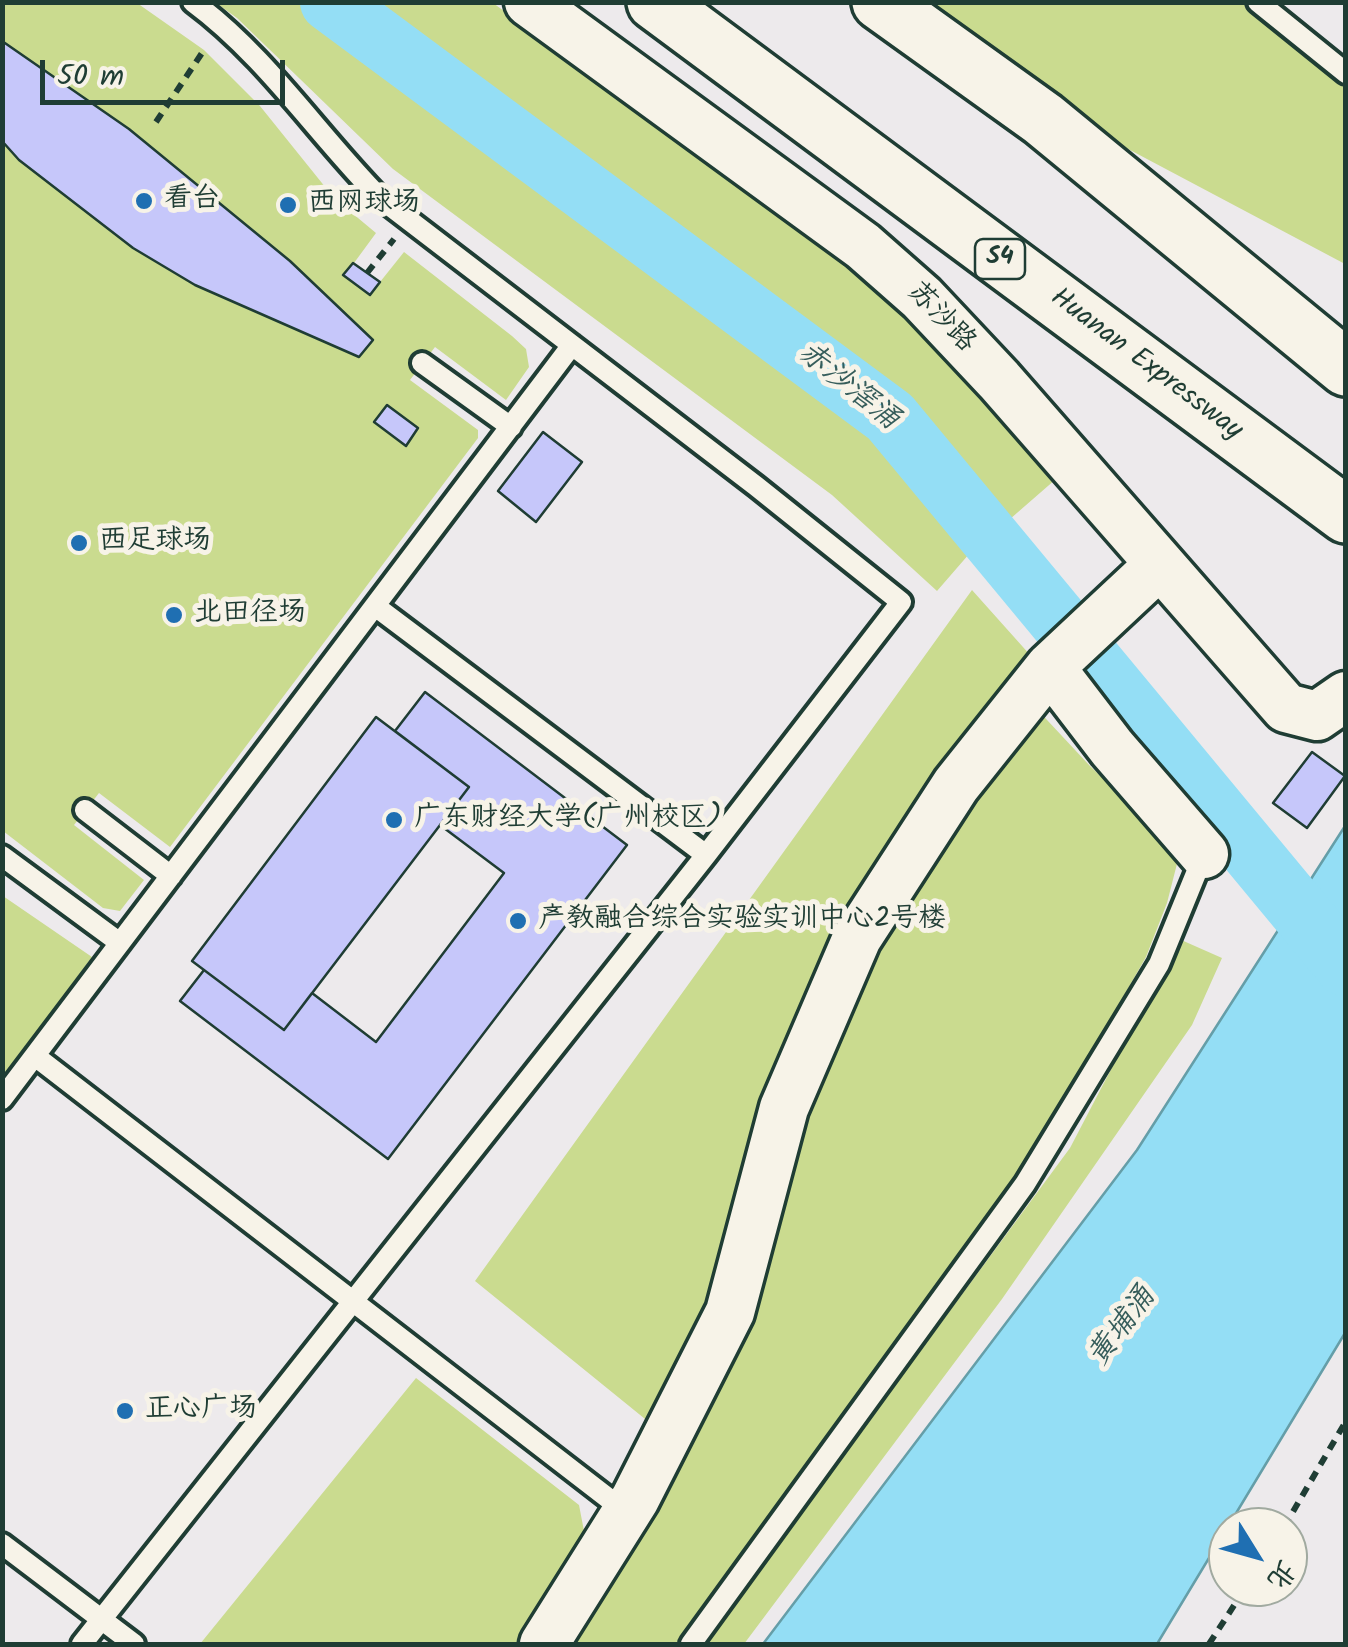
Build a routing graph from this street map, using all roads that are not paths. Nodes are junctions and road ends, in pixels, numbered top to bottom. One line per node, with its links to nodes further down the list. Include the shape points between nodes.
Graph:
1 (193, 2): 7 (lane, via 275,77 380,198)
2 (528, 2): 12 (street, 苏沙路, via 863,246 922,298)
3 (655, 2): 11 (highway, Huanan Expressway / S4)
4 (880, 2): 9 (highway, via 1043,119)
5 (1258, 2): 6 (lane)
6 (1346, 73)
7 (572, 345): 10 (lane); 18 (lane, via 901,602)
8 (422, 363): 10 (lane)
9 (1346, 368)
10 (510, 427): 13 (lane)
11 (1346, 515)
12 (1159, 565): 14 (street); 15 (street, 苏沙路, via 1286,708 1317,716)
13 (375, 606): 18 (lane); 20 (lane)
14 (1050, 667): 17 (street); 25 (street, via 956,784 857,938 784,1108 730,1312)
15 (1346, 696)
16 (85, 810): 20 (lane)
17 (1204, 854): 31 (lane, via 1159,964 1026,1184)
18 (706, 855): 24 (lane)
19 (2, 856): 21 (lane)
20 (171, 876): 21 (lane)
21 (120, 944): 22 (lane)
22 (35, 1056): 23 (lane); 24 (lane)
23 (2, 1099)
24 (353, 1302): 25 (lane); 27 (lane)
25 (626, 1512): 30 (street)
26 (2, 1544): 27 (lane)
27 (102, 1620): 28 (lane); 29 (lane)
28 (82, 1644)
29 (134, 1644)
30 (544, 1644)
31 (691, 1644)

